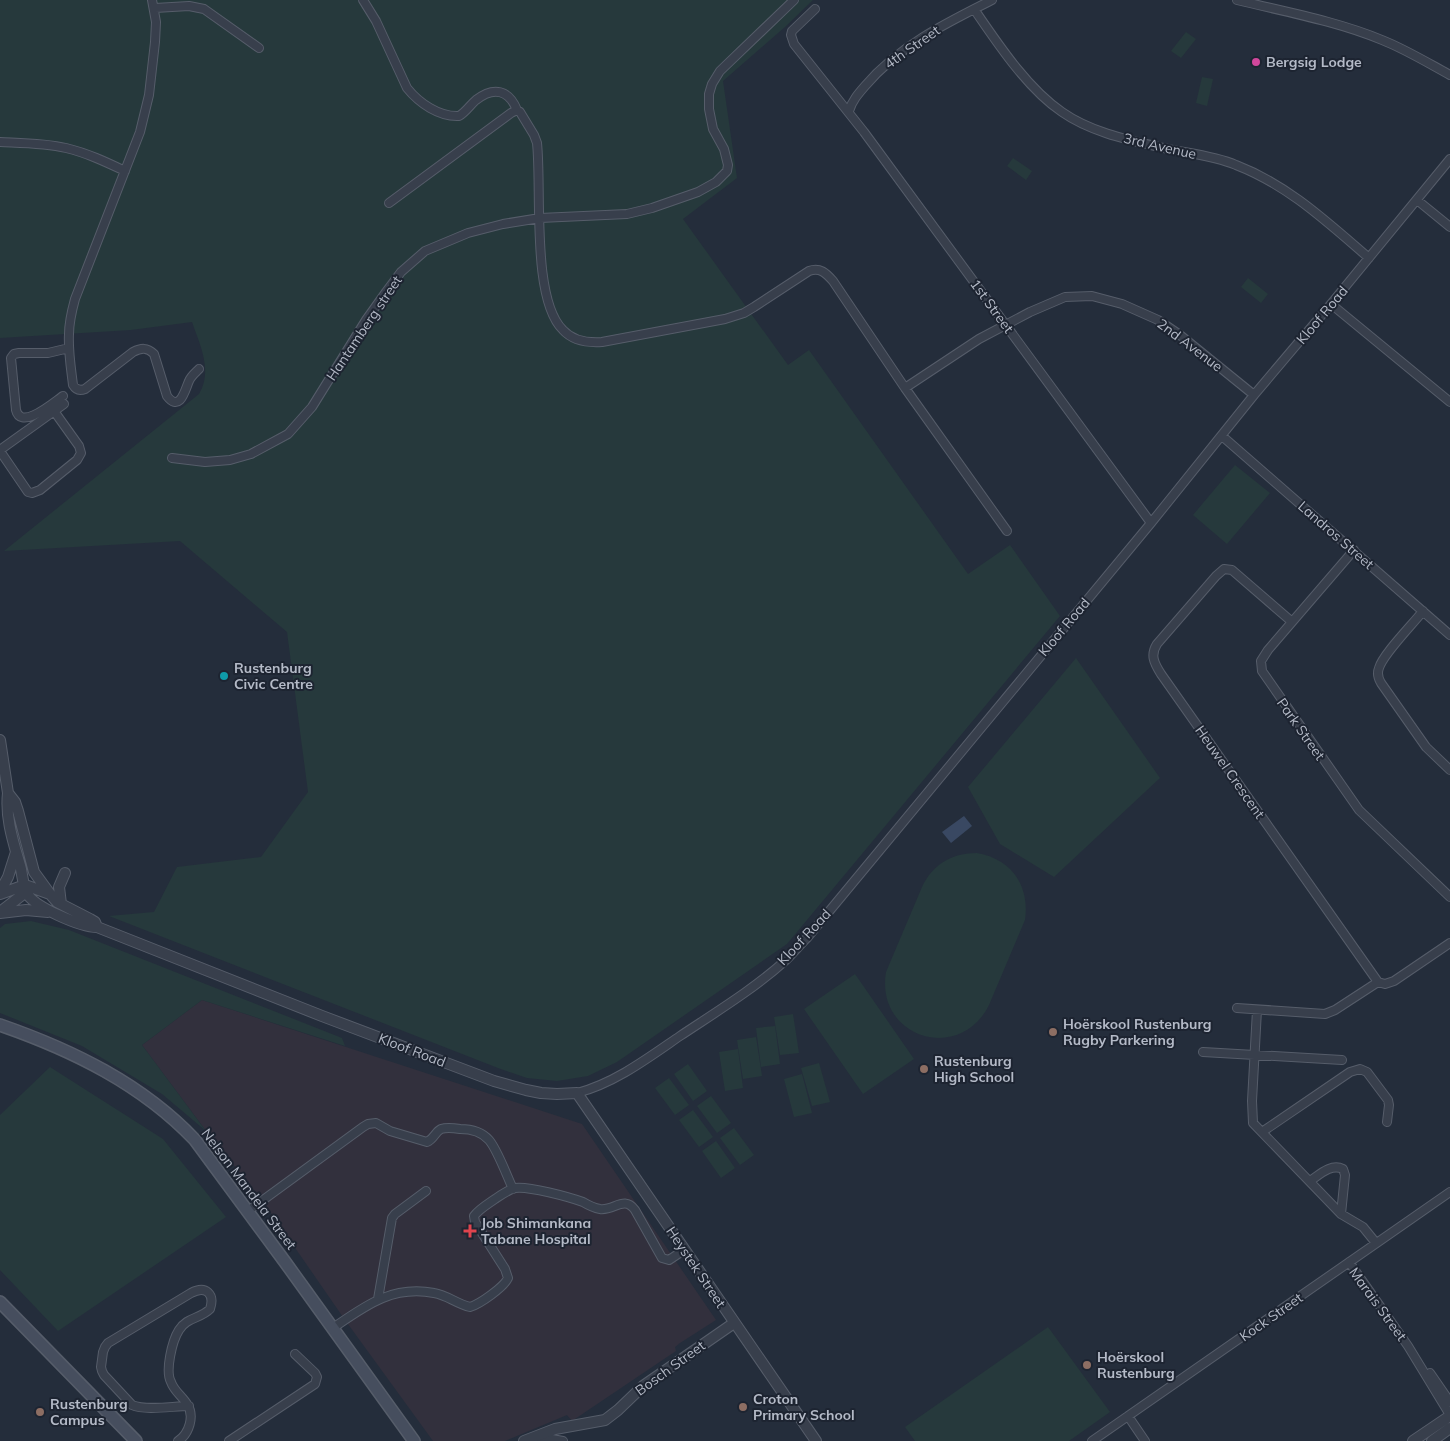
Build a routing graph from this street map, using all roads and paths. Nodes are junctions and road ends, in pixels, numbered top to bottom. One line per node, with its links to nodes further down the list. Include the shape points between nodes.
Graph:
1 (152, 0): 6 (street)
2 (363, 0): 11 (street, via 408,88 423,104 449,116 459,116 478,98 500,92 510,96)
3 (794, 0): 18 (street, Hantamberg street, via 720,71 712,84 709,109 713,129 728,164 727,172 716,182 674,202 627,214)
4 (992, 0): 8 (street, 4th Street)
5 (1238, 0): 10 (street, via 1366,34)
6 (155, 8): 9 (street, via 189,6 204,10); 15 (street, via 156,32 149,95 140,132)
7 (815, 9): 12 (street, 1st Street, via 791,35 794,44)
8 (974, 9): 12 (street, 4th Street, via 935,29 894,57 856,96); 20 (street, 3rd Avenue, via 1034,88 1062,112 1099,130 1163,148 1217,158 1277,184)
9 (259, 48)
10 (1450, 74)
11 (517, 110): 17 (street); 18 (street, via 537,143)
12 (849, 112): 22 (street, 1st Street)
13 (0, 142): 15 (street, via 68,148)
14 (1450, 159): 16 (street, Kloof Road)
15 (125, 171): 23 (street, via 75,299)
16 (1417, 200): 19 (street); 20 (street, Kloof Road)
17 (389, 203)
18 (540, 218): 25 (street, via 543,282 557,322 571,337 590,343 602,342 725,319 744,313 809,271 819,270 828,275); 31 (street, Hantamberg street, via 468,233 425,251 415,259 386,292 312,407 288,434 251,454 230,460 205,462)
19 (1450, 227)
20 (1369, 258): 21 (street, Kloof Road)
21 (1331, 304): 26 (street, Kloof Road); 27 (street)
22 (1005, 324): 25 (street, 2nd Avenue); 26 (street, 2nd Avenue, via 1065,297 1105,298 1158,320); 32 (street, 1st Street)
23 (69, 348): 24 (street, via 73,385 78,390 86,389 133,352 144,348 154,354 167,396 175,402 183,398 189,380); 28 (street, via 48,353 19,353 11,358 17,414 23,418 33,416 63,400)
24 (199, 369)
25 (905, 388): 33 (street)
26 (1254, 395): 29 (street, Kloof Road)
27 (1450, 402)
28 (54, 411): 30 (street); 30 (street, via 81,453 77,460 40,490 28,492)
29 (1222, 436): 32 (street, Kloof Road); 34 (street, Landros Street)
30 (0, 451)
31 (172, 458)
32 (1151, 523): 60 (street, Kloof Road, via 786,960 636,1066)
33 (1007, 531)
34 (1354, 550): 35 (street, Landros Street); 36 (street, Park Street)
35 (1423, 611): 37 (street, Landros Street); 39 (street, via 1384,658 1378,674 1418,738)
36 (1291, 621): 47 (street, Park Street, via 1264,656 1261,665 1264,676 1359,810); 53 (street, Heuwel Crescent, via 1232,570 1220,570 1157,644 1153,658 1161,674)
37 (1450, 635)
38 (0, 740): 40 (street, Kloof Road)
39 (1450, 770)
40 (8, 793): 41 (street, via 12,842); 42 (street, Kloof Road, via 18,811)
41 (16, 852): 44 (street); 45 (street)
42 (34, 872): 44 (street); 46 (street, Kloof Road)
43 (65, 873): 48 (street, via 59,887)
44 (26, 888): 45 (street); 46 (street); 49 (street, via 36,903); 50 (street)
45 (0, 893)
46 (50, 894): 48 (street, Kloof Road)
47 (1450, 897)
48 (61, 904): 51 (street, Kloof Road, via 95,922)
49 (52, 912): 50 (street); 51 (street, via 85,926)
50 (0, 913)
51 (97, 927): 60 (street, Kloof Road, via 494,1082 541,1093)
52 (1450, 942): 53 (street, via 1389,983)
53 (1378, 982): 55 (street, via 1325,1014)
54 (1237, 1008): 55 (street)
55 (1257, 1010): 58 (street)
56 (0, 1025): 67 (main road, Nelson Mandela Street, via 68,1051 106,1071 157,1105 195,1140)
57 (1203, 1052): 58 (street)
58 (1255, 1055): 59 (street); 62 (street, via 1252,1119)
59 (1342, 1060)
60 (577, 1093): 70 (street, Heystek Street)
61 (1387, 1122): 62 (street, via 1388,1100 1367,1072 1360,1069 1350,1072)
62 (1262, 1132): 63 (street)
63 (1310, 1181): 68 (street); 68 (street, via 1328,1169 1343,1169)
64 (513, 1189): 67 (street, via 492,1145 476,1132 442,1129 427,1142 372,1123); 70 (street, via 539,1191 604,1210 628,1204 635,1210 662,1258 669,1260); 72 (street, via 474,1216 505,1269 508,1278 502,1285 470,1307 442,1295 422,1291)
65 (426, 1191): 72 (street, via 392,1218)
66 (1450, 1192): 69 (street, Kock Street)
67 (248, 1211): 75 (main road, Nelson Mandela Street)
68 (1341, 1214): 69 (street, via 1363,1227)
69 (1376, 1243): 71 (street, Kock Street)
70 (684, 1250): 74 (street, Heystek Street)
71 (1349, 1262): 76 (street, Marais Street); 81 (street, Kock Street)
72 (378, 1299): 75 (street)
73 (0, 1302): 83 (main road)
74 (734, 1323): 85 (street, Bosch Street, via 642,1386 605,1420 566,1426); 92 (street, Heystek Street)
75 (333, 1328): 90 (main road, Nelson Mandela Street)
76 (1408, 1346): 78 (street, Marais Street); 80 (street, Marais Street)
77 (295, 1354): 89 (street, via 315,1373 315,1384)
78 (1450, 1402)
79 (189, 1406): 79 (street, via 171,1383 170,1364 179,1329 210,1309 211,1295 203,1290 191,1292 108,1343 101,1367 104,1376 132,1405 146,1408); 84 (street, via 190,1424)
80 (1450, 1415): 95 (street)
81 (1128, 1416): 93 (street, Kock Street); 94 (street)
82 (1450, 1428): 96 (street)
83 (129, 1436): 86 (main road)
84 (185, 1436): 87 (street); 88 (street)
85 (526, 1440): 91 (street, via 546,1438)
86 (136, 1441)
87 (178, 1441)
88 (193, 1441)
89 (229, 1441)
90 (414, 1441)
91 (562, 1441)
92 (816, 1441)
93 (1092, 1441)
94 (1145, 1441)
95 (1413, 1441)
96 (1432, 1441)

